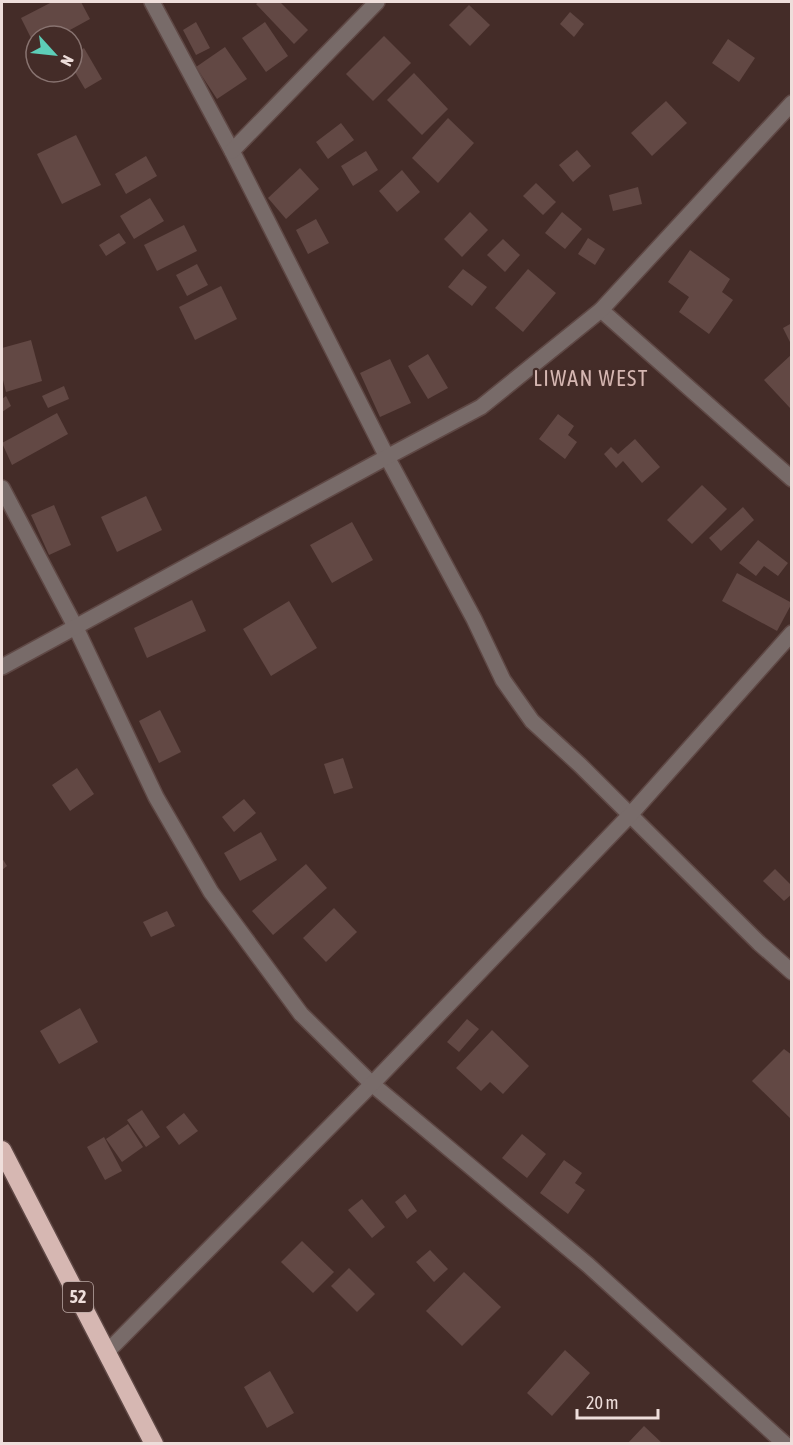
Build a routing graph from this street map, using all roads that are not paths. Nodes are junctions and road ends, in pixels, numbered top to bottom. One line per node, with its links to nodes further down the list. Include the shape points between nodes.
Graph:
1 (152, 2): 4 (street)
2 (377, 2): 4 (street)
3 (792, 103): 5 (street)
4 (232, 151): 6 (street)
5 (601, 310): 6 (street, via 481,407); 7 (street)
6 (387, 457): 9 (street); 12 (street, via 503,680 532,721)
7 (792, 479)
8 (2, 488): 9 (street)
9 (76, 628): 11 (street); 14 (street, via 156,797 211,892 301,1014)
10 (792, 633): 12 (street)
11 (2, 668)
12 (630, 815): 13 (street); 14 (street)
13 (792, 972)
14 (372, 1084): 16 (street); 18 (street, via 588,1265)
15 (2, 1150): 16 (highway, 52)
16 (107, 1352): 17 (highway, 52)
17 (154, 1443)
18 (785, 1443)

